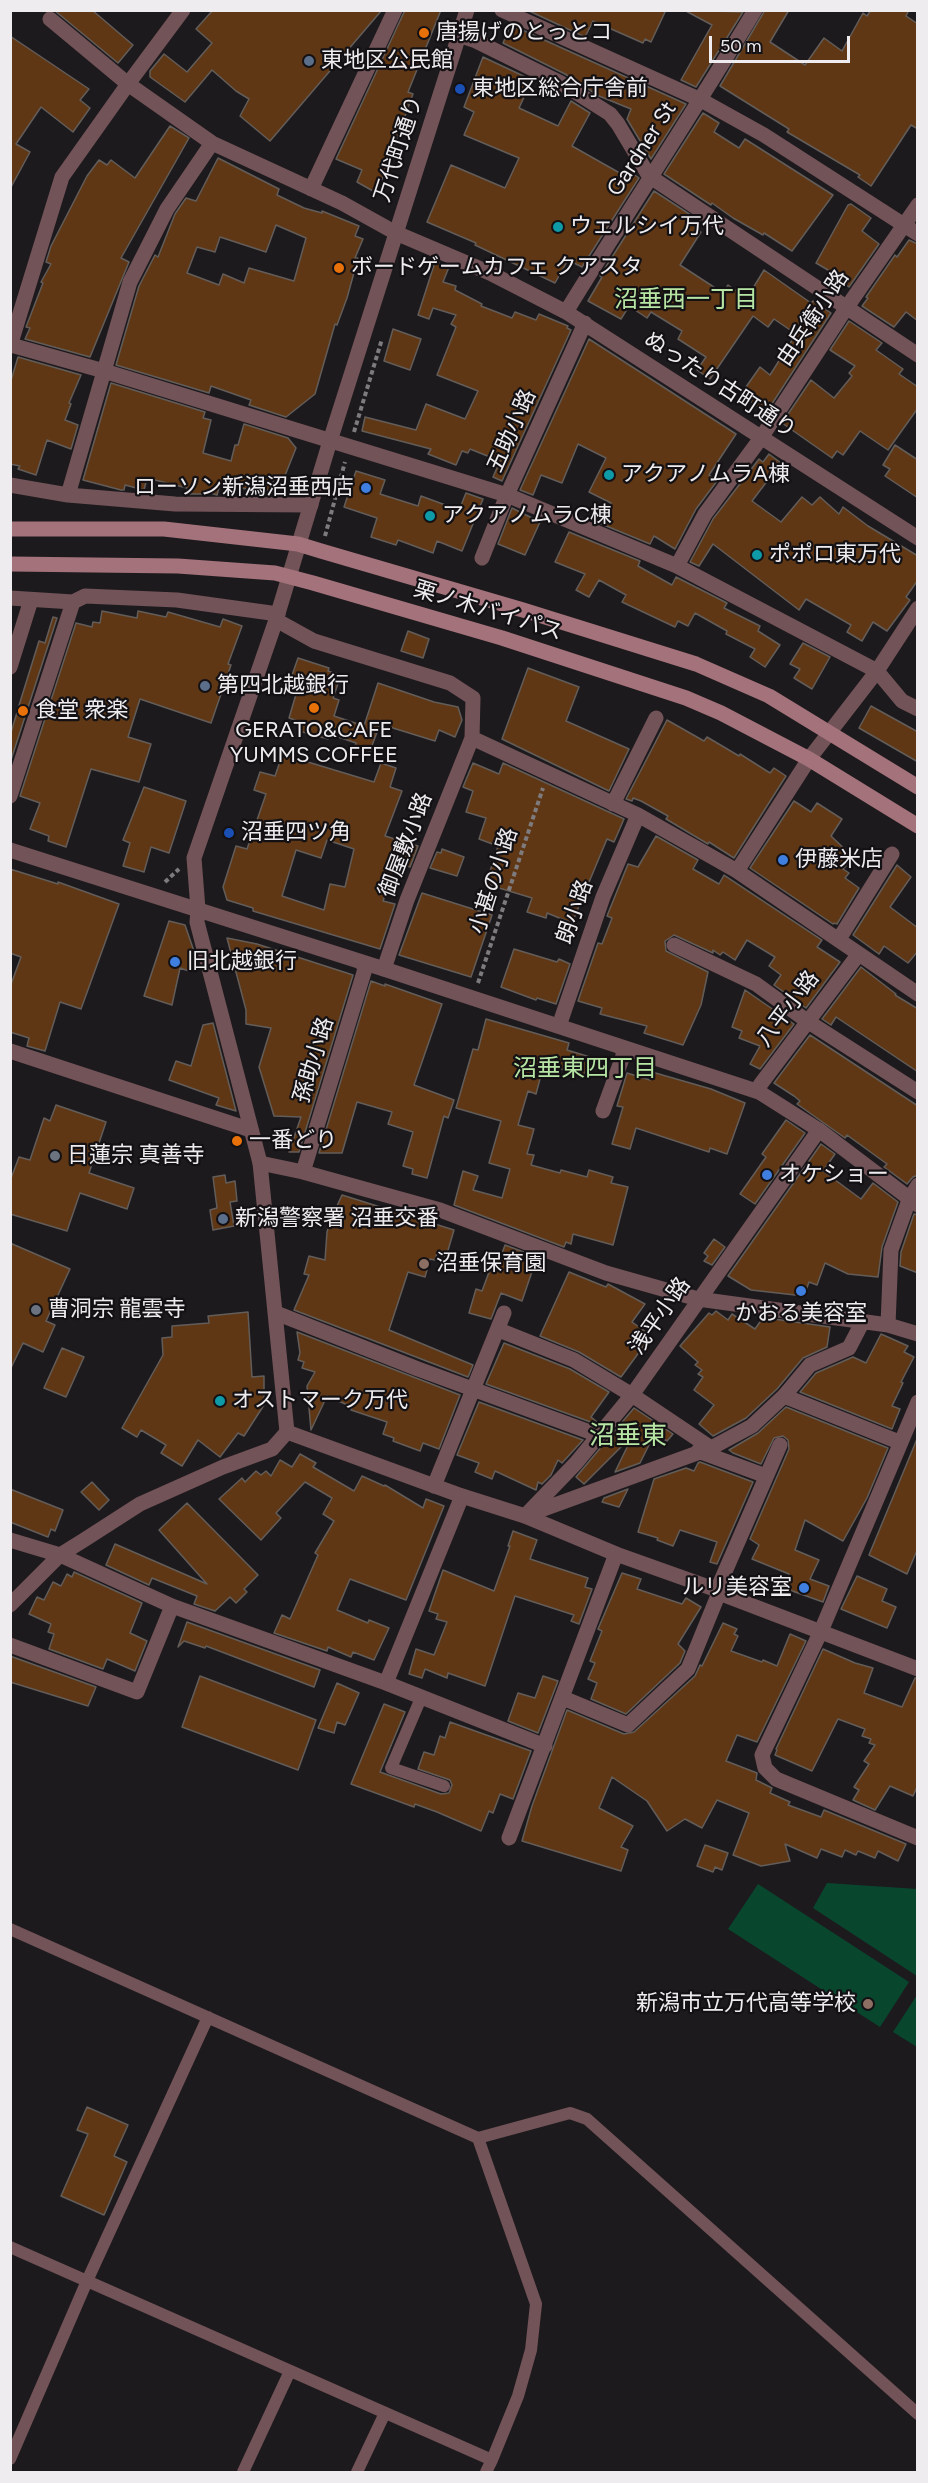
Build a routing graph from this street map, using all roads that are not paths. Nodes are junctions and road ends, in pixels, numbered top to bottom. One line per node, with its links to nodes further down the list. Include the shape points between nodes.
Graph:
1 (183, 10): 8 (street)
2 (395, 10): 12 (street)
3 (467, 10): 7 (street, 万代町通り)
4 (502, 10): 9 (street)
5 (755, 10): 9 (street, Gardner St)
6 (50, 19): 8 (street, ぬったり古町通り)
7 (458, 35): 11 (street, via 561,84 610,114); 15 (street, 万代町通り)
8 (128, 84): 10 (street, ぬったり古町通り); 20 (street, via 62,177)
9 (701, 100): 11 (street, Gardner St); 14 (street, via 764,135)
10 (212, 143): 12 (street, ぬったり古町通り); 22 (street, via 167,209 130,282)
11 (649, 176): 17 (street); 18 (street, Gardner St)
12 (311, 189): 15 (street, ぬったり古町通り)
13 (918, 206): 14 (street, 由兵衛小路)
14 (904, 225): 16 (street); 17 (street, 由兵衛小路)
15 (396, 232): 18 (street, ぬったり古町通り); 24 (street, 万代町通り)
16 (918, 234)
17 (847, 307): 21 (street); 23 (street, 由兵衛小路)
18 (566, 312): 19 (street, ぬったり古町通り)
19 (585, 323): 23 (street, ぬったり古町通り); 27 (street, 五助小路)
20 (10, 346): 22 (street)
21 (918, 355)
22 (104, 371): 24 (street); 26 (street)
23 (761, 438): 30 (street, ぬったり古町通り); 34 (street, 由兵衛小路, via 705,514)
24 (330, 441): 27 (street); 28 (street, 万代町通り)
25 (10, 485): 26 (street)
26 (68, 495): 28 (street, via 175,504)
27 (507, 495): 32 (street, 五助小路); 34 (street)
28 (311, 504): 31 (street, 万代町通り)
29 (10, 529): 31 (main road, 栗ノ木バイパス, via 164,529)
30 (918, 538)
31 (298, 544): 35 (street, 万代町通り); 45 (main road, 栗ノ木バイパス, via 696,664 769,696)
32 (482, 558)
33 (10, 564): 35 (main road, 栗ノ木バイパス, via 178,566)
34 (677, 566): 42 (street)
35 (289, 576): 40 (street, 万代町通り); 47 (main road, 栗ノ木バイパス, via 502,638 686,698)
36 (10, 598): 37 (street)
37 (31, 600): 38 (street); 41 (street)
38 (73, 602): 40 (street, via 85,596 177,600); 49 (street)
39 (918, 608): 42 (street)
40 (277, 617): 46 (street, via 314,641 450,683 472,698); 56 (street, 万代町通り, via 194,858)
41 (10, 667)
42 (877, 672): 43 (street, via 903,701); 45 (street)
43 (918, 709)
44 (656, 718): 50 (street)
45 (830, 733): 47 (street); 48 (main road, 栗ノ木バイパス)
46 (472, 738): 50 (street); 61 (street, 御屋敷小路, via 407,900)
47 (809, 759): 52 (main road, 栗ノ木バイパス); 55 (street)
48 (918, 787)
49 (10, 796)
50 (613, 804): 51 (street)
51 (638, 815): 55 (street); 64 (street, 朗小路, via 603,897)
52 (918, 826)
53 (10, 850): 56 (street)
54 (892, 854): 57 (street)
55 (737, 871): 57 (street)
56 (198, 909): 60 (street); 70 (street, 万代町通り, via 197,922)
57 (839, 939): 59 (street)
58 (674, 945): 63 (street, via 756,984)
59 (858, 955): 62 (street); 63 (street, 八平小路)
60 (362, 963): 61 (street); 73 (street, 孫助小路, via 365,969)
61 (384, 969): 64 (street)
62 (918, 994)
63 (807, 1021): 67 (street, 八平小路, via 760,1085); 68 (street)
64 (559, 1026): 65 (street)
65 (622, 1049): 67 (street); 69 (street, via 623,1056)
66 (10, 1051): 70 (street)
67 (759, 1092): 71 (street)
68 (918, 1092)
69 (603, 1111)
70 (251, 1130): 72 (street, 万代町通り)
71 (819, 1130): 75 (street); 76 (street, 浅平小路)
72 (260, 1163): 73 (street); 77 (street, 万代町通り)
73 (303, 1172): 76 (street, via 440,1210 606,1273)
74 (918, 1185): 75 (street)
75 (913, 1202): 80 (street, via 891,1250)
76 (698, 1299): 79 (street); 84 (street, 浅平小路)
77 (276, 1313): 83 (street); 87 (street, 万代町通り)
78 (504, 1313): 81 (street)
79 (863, 1321): 80 (street); 85 (street, via 849,1348 810,1365)
80 (888, 1325): 82 (street)
81 (499, 1330): 83 (street); 84 (street, via 574,1360)
82 (918, 1334)
83 (475, 1388): 88 (street); 93 (street)
84 (632, 1395): 88 (street, 浅平小路); 91 (street)
85 (784, 1396): 89 (street); 91 (street, via 752,1426)
86 (918, 1402): 89 (street)
87 (286, 1432): 93 (street); 98 (street, via 272,1449 140,1504)
88 (598, 1435): 95 (street, 浅平小路)
89 (907, 1436): 102 (street)
90 (780, 1444): 92 (street)
91 (704, 1449): 92 (street); 95 (street)
92 (766, 1476): 99 (street)
93 (434, 1486): 94 (street)
94 (462, 1496): 95 (street); 105 (street)
95 (525, 1516): 97 (street)
96 (10, 1540): 98 (street)
97 (616, 1554): 99 (street); 107 (street)
98 (60, 1555): 100 (street); 101 (street)
99 (718, 1592): 102 (street); 107 (street, via 688,1669 628,1725)
100 (10, 1605)
101 (172, 1606): 103 (street, via 137,1692); 105 (street)
102 (820, 1631): 104 (street); 111 (street, via 762,1755 765,1768 776,1779)
103 (10, 1645)
104 (918, 1669)
105 (386, 1683): 106 (street)
106 (421, 1698): 108 (street); 109 (lane, via 391,1768)
107 (563, 1698): 108 (street)
108 (545, 1746): 110 (street)
109 (444, 1786)
110 (509, 1838)
111 (918, 1838)
112 (10, 1929): 113 (lane)
113 (208, 2017): 114 (lane); 116 (lane)
114 (478, 2138): 119 (lane, via 570,2113 587,2119); 121 (lane, via 536,2304 531,2350 519,2396)
115 (10, 2247): 116 (lane)
116 (87, 2281): 117 (lane); 120 (lane)
117 (290, 2371): 118 (lane); 122 (lane)
118 (385, 2413): 121 (lane); 123 (lane)
119 (918, 2414)
120 (10, 2459)
121 (492, 2460): 124 (lane)
122 (243, 2472)
123 (357, 2472)
124 (486, 2472)

